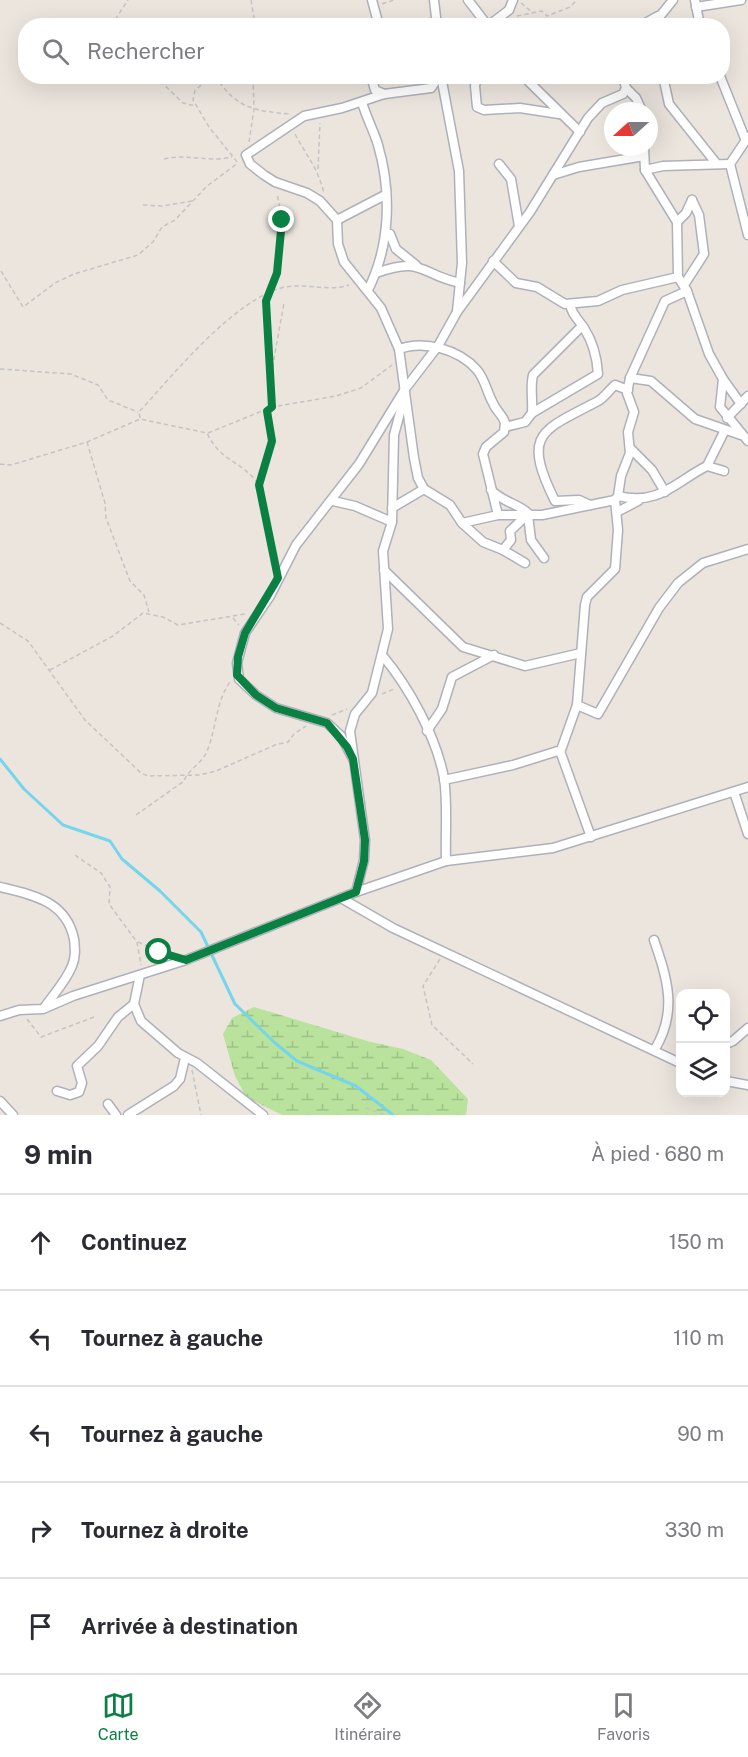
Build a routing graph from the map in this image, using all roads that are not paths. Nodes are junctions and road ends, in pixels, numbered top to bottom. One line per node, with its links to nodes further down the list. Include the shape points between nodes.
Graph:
1 (434, 0): 10 (street)
2 (468, 0): 11 (street)
3 (513, 0): 12 (street)
4 (673, 0): 8 (street)
5 (741, 0): 7 (street)
6 (372, 1): 9 (street)
7 (696, 4)
8 (659, 15): 13 (street); 14 (street)
9 (377, 18)
10 (435, 18)
11 (482, 18)
12 (499, 18)
13 (654, 18)
14 (657, 18)
15 (373, 84): 24 (street, via 375,90)
16 (434, 84): 24 (street, via 431,88)
17 (442, 84): 47 (street, via 459,171)
18 (475, 84): 27 (street, via 477,107 484,110 520,108)
19 (531, 84): 27 (street)
20 (625, 84): 23 (street)
21 (665, 84): 32 (street, via 669,104)
22 (723, 84): 29 (street)
23 (626, 88): 26 (street); 28 (street, via 618,97 596,107)
24 (384, 94): 25 (street)
25 (362, 102): 37 (street, via 379,147); 38 (street, via 300,118 249,152 247,159 275,182 307,193)
26 (638, 102)
27 (559, 114): 28 (street)
28 (580, 132): 36 (street)
29 (747, 139): 34 (street)
30 (627, 156): 36 (street)
31 (644, 156): 35 (street)
32 (716, 163): 34 (street); 35 (street)
33 (499, 164): 40 (street, via 511,178)
34 (730, 164): 42 (street)
35 (645, 170): 39 (street)
36 (553, 175): 40 (street)
37 (385, 195): 38 (street); 45 (street, via 386,232)
38 (337, 220): 49 (street, via 340,253)
39 (677, 222): 46 (street); 48 (street, via 695,201 704,254)
40 (519, 226): 43 (street)
41 (390, 234): 44 (street, via 391,242 403,257)
42 (748, 235)
43 (493, 261): 50 (street, via 516,283 537,287 552,298); 51 (street)
44 (416, 266): 45 (street, via 397,266); 47 (street)
45 (376, 273): 49 (street)
46 (678, 277): 48 (street); 50 (street, via 622,290 598,301)
47 (460, 283): 51 (street)
48 (686, 288): 55 (street, via 665,301); 56 (street, via 709,354)
49 (368, 290): 54 (street, via 381,308)
50 (570, 303): 52 (street)
51 (457, 312): 53 (street)
52 (582, 326): 61 (street, via 533,375); 61 (street, via 597,360 598,374)
53 (438, 346): 54 (street); 57 (street); 63 (street, via 478,370)
54 (399, 349): 57 (street)
55 (630, 378): 58 (street); 64 (street, via 651,381 695,419)
56 (723, 379): 60 (street); 62 (street, via 720,407)
57 (405, 389): 69 (street, via 414,458); 74 (street); 76 (street, via 394,435)
58 (628, 390): 66 (street, via 634,412 628,432); 75 (street, via 615,386 601,400 550,426 541,437 538,452 555,501 579,500)
59 (748, 396): 60 (street)
60 (741, 404): 62 (street)
61 (531, 413): 63 (street, via 525,422)
62 (727, 418): 65 (street)
63 (506, 427): 70 (street, via 483,451)
64 (725, 430): 65 (street); 67 (street)
65 (746, 439)
66 (630, 448): 71 (street, via 652,470); 72 (street)
67 (707, 466): 68 (street); 71 (street)
68 (724, 471)
69 (424, 489): 76 (street); 81 (street, via 450,505)
70 (491, 490): 78 (street); 79 (street, via 508,504 524,508)
71 (665, 492): 73 (street)
72 (617, 498): 73 (street); 75 (street); 77 (street)
73 (642, 499): 77 (street)
74 (333, 501): 80 (street); 93 (street, via 296,545 258,611 242,641 237,675 270,704 334,728)
75 (590, 505): 79 (street)
76 (392, 508): 80 (street)
77 (617, 512): 87 (street, via 615,569 587,597)
78 (498, 515): 79 (street); 81 (street)
79 (528, 515): 83 (street, via 510,531 511,540); 84 (street, via 531,540)
80 (392, 522): 86 (street, via 383,551)
81 (462, 523): 83 (street, via 483,542)
82 (748, 549): 90 (street, via 703,563 689,572 659,608 598,714)
83 (503, 550): 85 (street)
84 (544, 558)
85 (525, 563)
86 (384, 570): 88 (street, via 389,615); 89 (street, via 463,647)
87 (581, 653): 89 (street, via 525,666); 90 (street)
88 (382, 655): 91 (street); 93 (street, via 372,693 351,721)
89 (494, 655): 91 (street, via 452,677 442,709)
90 (577, 705): 92 (street)
91 (427, 731): 94 (street)
92 (560, 751): 94 (street); 98 (street)
93 (353, 759): 101 (street, via 365,840)
94 (444, 780): 99 (street)
95 (748, 787): 96 (street)
96 (734, 792): 97 (street); 98 (street)
97 (748, 834)
98 (591, 837): 99 (street, via 553,848)
99 (446, 861): 101 (street)
100 (0, 887): 106 (street, via 51,902 66,918 73,935 73,964)
101 (356, 892): 102 (street)
102 (341, 898): 104 (street); 110 (street, via 393,928)
103 (654, 940): 110 (street, via 669,984 664,1024)
104 (140, 975): 105 (street); 106 (street)
105 (134, 1004): 111 (street, via 141,1022); 115 (street, via 80,1061 79,1092)
106 (44, 1009): 107 (street)
107 (0, 1016)
108 (748, 1028): 109 (street)
109 (728, 1043)
110 (655, 1049): 112 (street)
111 (187, 1059): 120 (street, via 174,1086); 121 (street)
112 (676, 1060)
113 (730, 1082): 114 (street)
114 (748, 1085)
115 (57, 1092)
116 (0, 1101): 118 (street)
117 (108, 1104): 119 (street)
118 (13, 1115)
119 (116, 1115)
120 (128, 1115)
121 (263, 1115)

